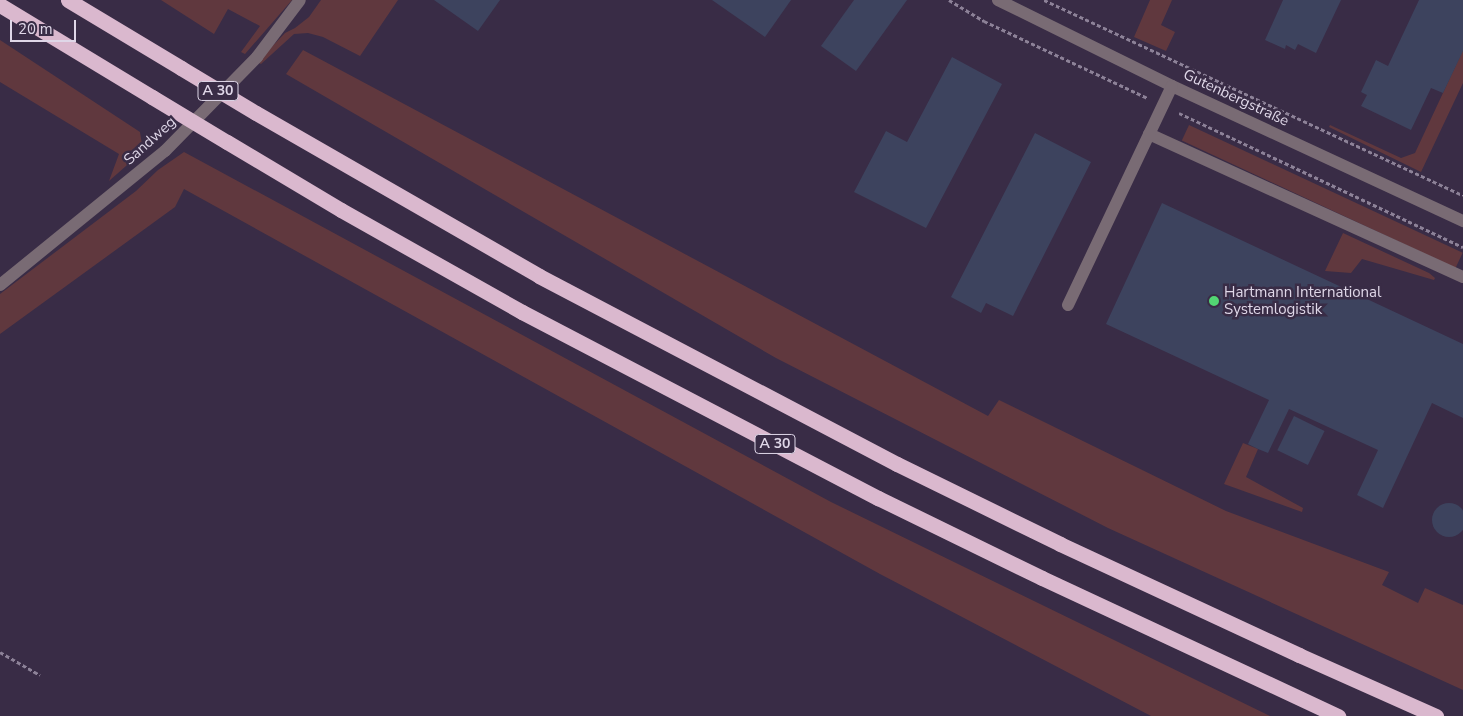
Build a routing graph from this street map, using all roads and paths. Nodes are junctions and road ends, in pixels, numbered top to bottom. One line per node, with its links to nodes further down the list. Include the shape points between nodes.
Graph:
1 (68, 0): 8 (highway, A 30)
2 (86, 0): 8 (highway)
3 (300, 0): 16 (street, Sandweg, via 257,56 166,151)
4 (949, 0): 10 (path, via 984,21)
5 (998, 0): 9 (street, Gutenbergstraße)
6 (1044, 0): 12 (path)
7 (0, 5): 20 (highway, A 30, bridge, via 342,210 522,312 869,493)
8 (128, 37): 21 (highway, A 30, bridge, via 539,276 897,464 1299,655)
9 (1172, 86): 10 (street); 13 (street, Gutenbergstraße)
10 (1163, 106): 11 (street); 14 (path)
11 (1150, 134): 15 (street); 17 (street)
12 (1463, 196)
13 (1463, 222)
14 (1463, 247)
15 (1463, 277)
16 (0, 285)
17 (1068, 305)
18 (0, 652): 19 (path)
19 (40, 675)
20 (1338, 716)
21 (1436, 716)

